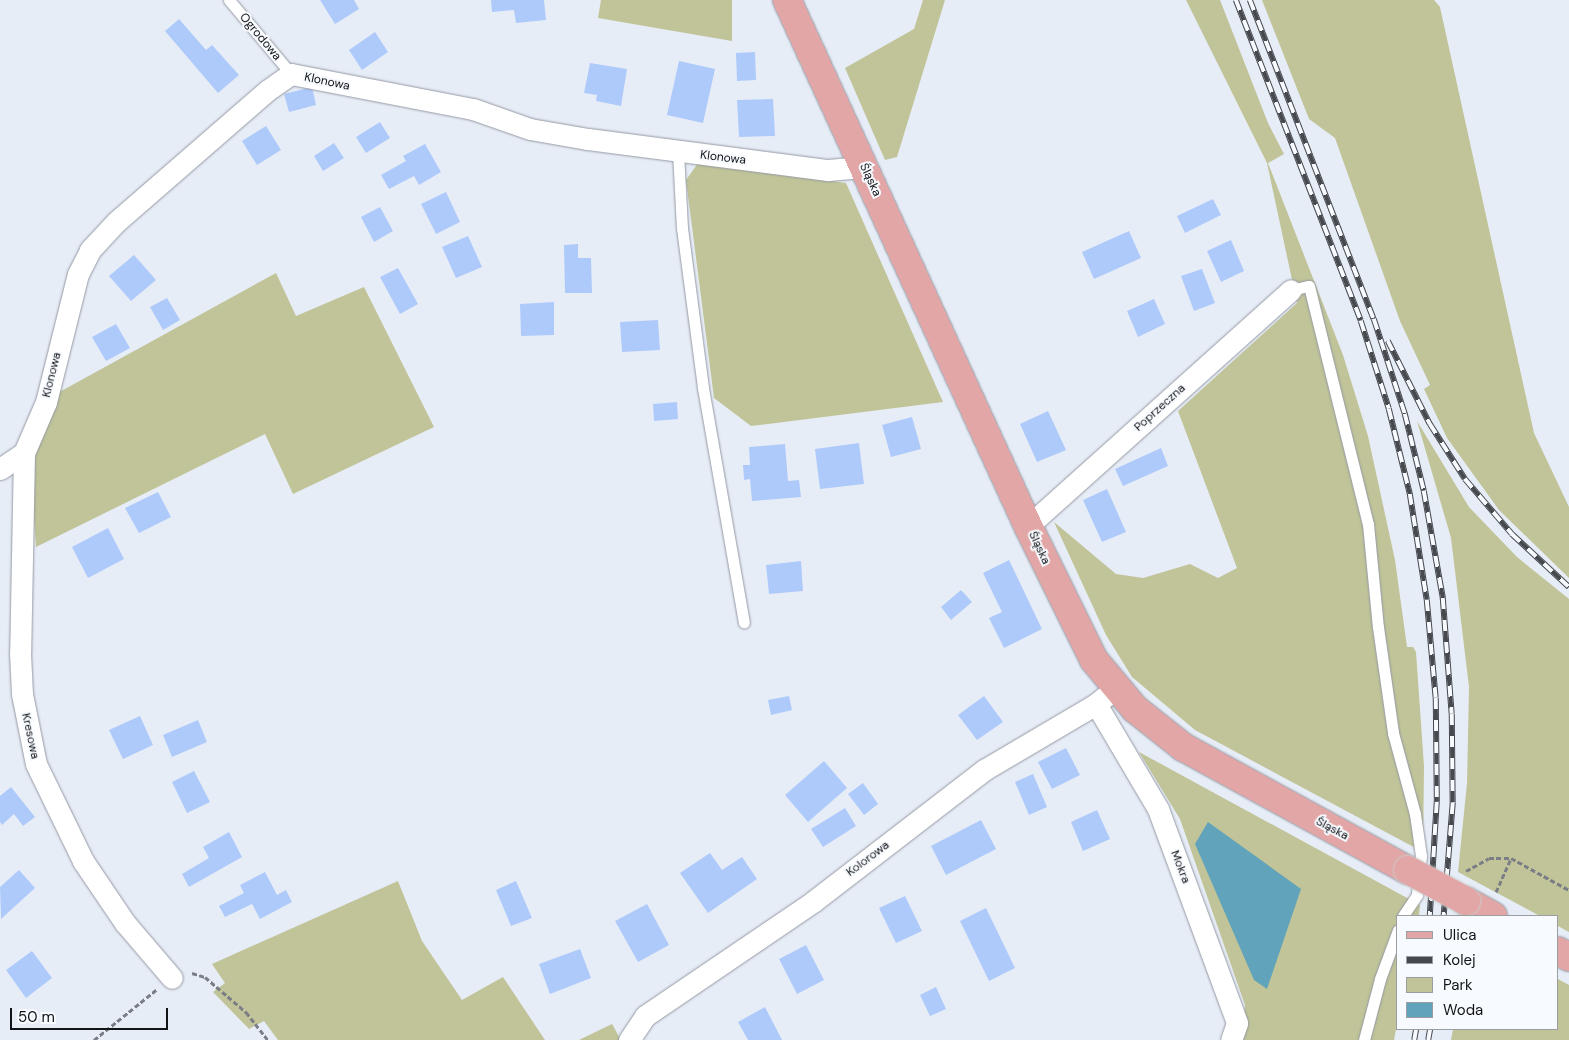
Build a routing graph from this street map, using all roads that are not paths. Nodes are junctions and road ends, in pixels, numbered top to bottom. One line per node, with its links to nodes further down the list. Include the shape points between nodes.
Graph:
1 (229, 0): 3 (lane, Ogrodowa)
2 (787, 0): 5 (main road, Śląska)
3 (291, 74): 4 (street, Klonowa, via 473,109 530,129); 7 (street, Klonowa, via 268,90 145,197 90,250 78,274 46,402)
4 (678, 152): 5 (street, Klonowa, via 828,170); 10 (lane, via 682,228 703,388)
5 (865, 167): 9 (main road, Śląska)
6 (1291, 290): 9 (street, Poprzeczna); 13 (lane, via 1309,286 1368,524 1393,733 1415,814 1420,856 1417,895)
7 (24, 453): 8 (street); 15 (street, Kresowa, via 20,653 22,694 36,764 83,861 125,923)
8 (0, 469)
9 (1028, 526): 11 (main road, Śląska)
10 (744, 622)
11 (1106, 696): 12 (main road, Śląska, bridge, via 1204,761 1466,901); 16 (street, Kolorowa, via 984,770 814,901 645,1016); 17 (street, Mokra, via 1158,809 1237,1023)
12 (1493, 907)
13 (1404, 915)
14 (1396, 935): 18 (lane, via 1380,979)
15 (172, 978)
16 (629, 1040)
17 (1232, 1040)
18 (1364, 1040)

